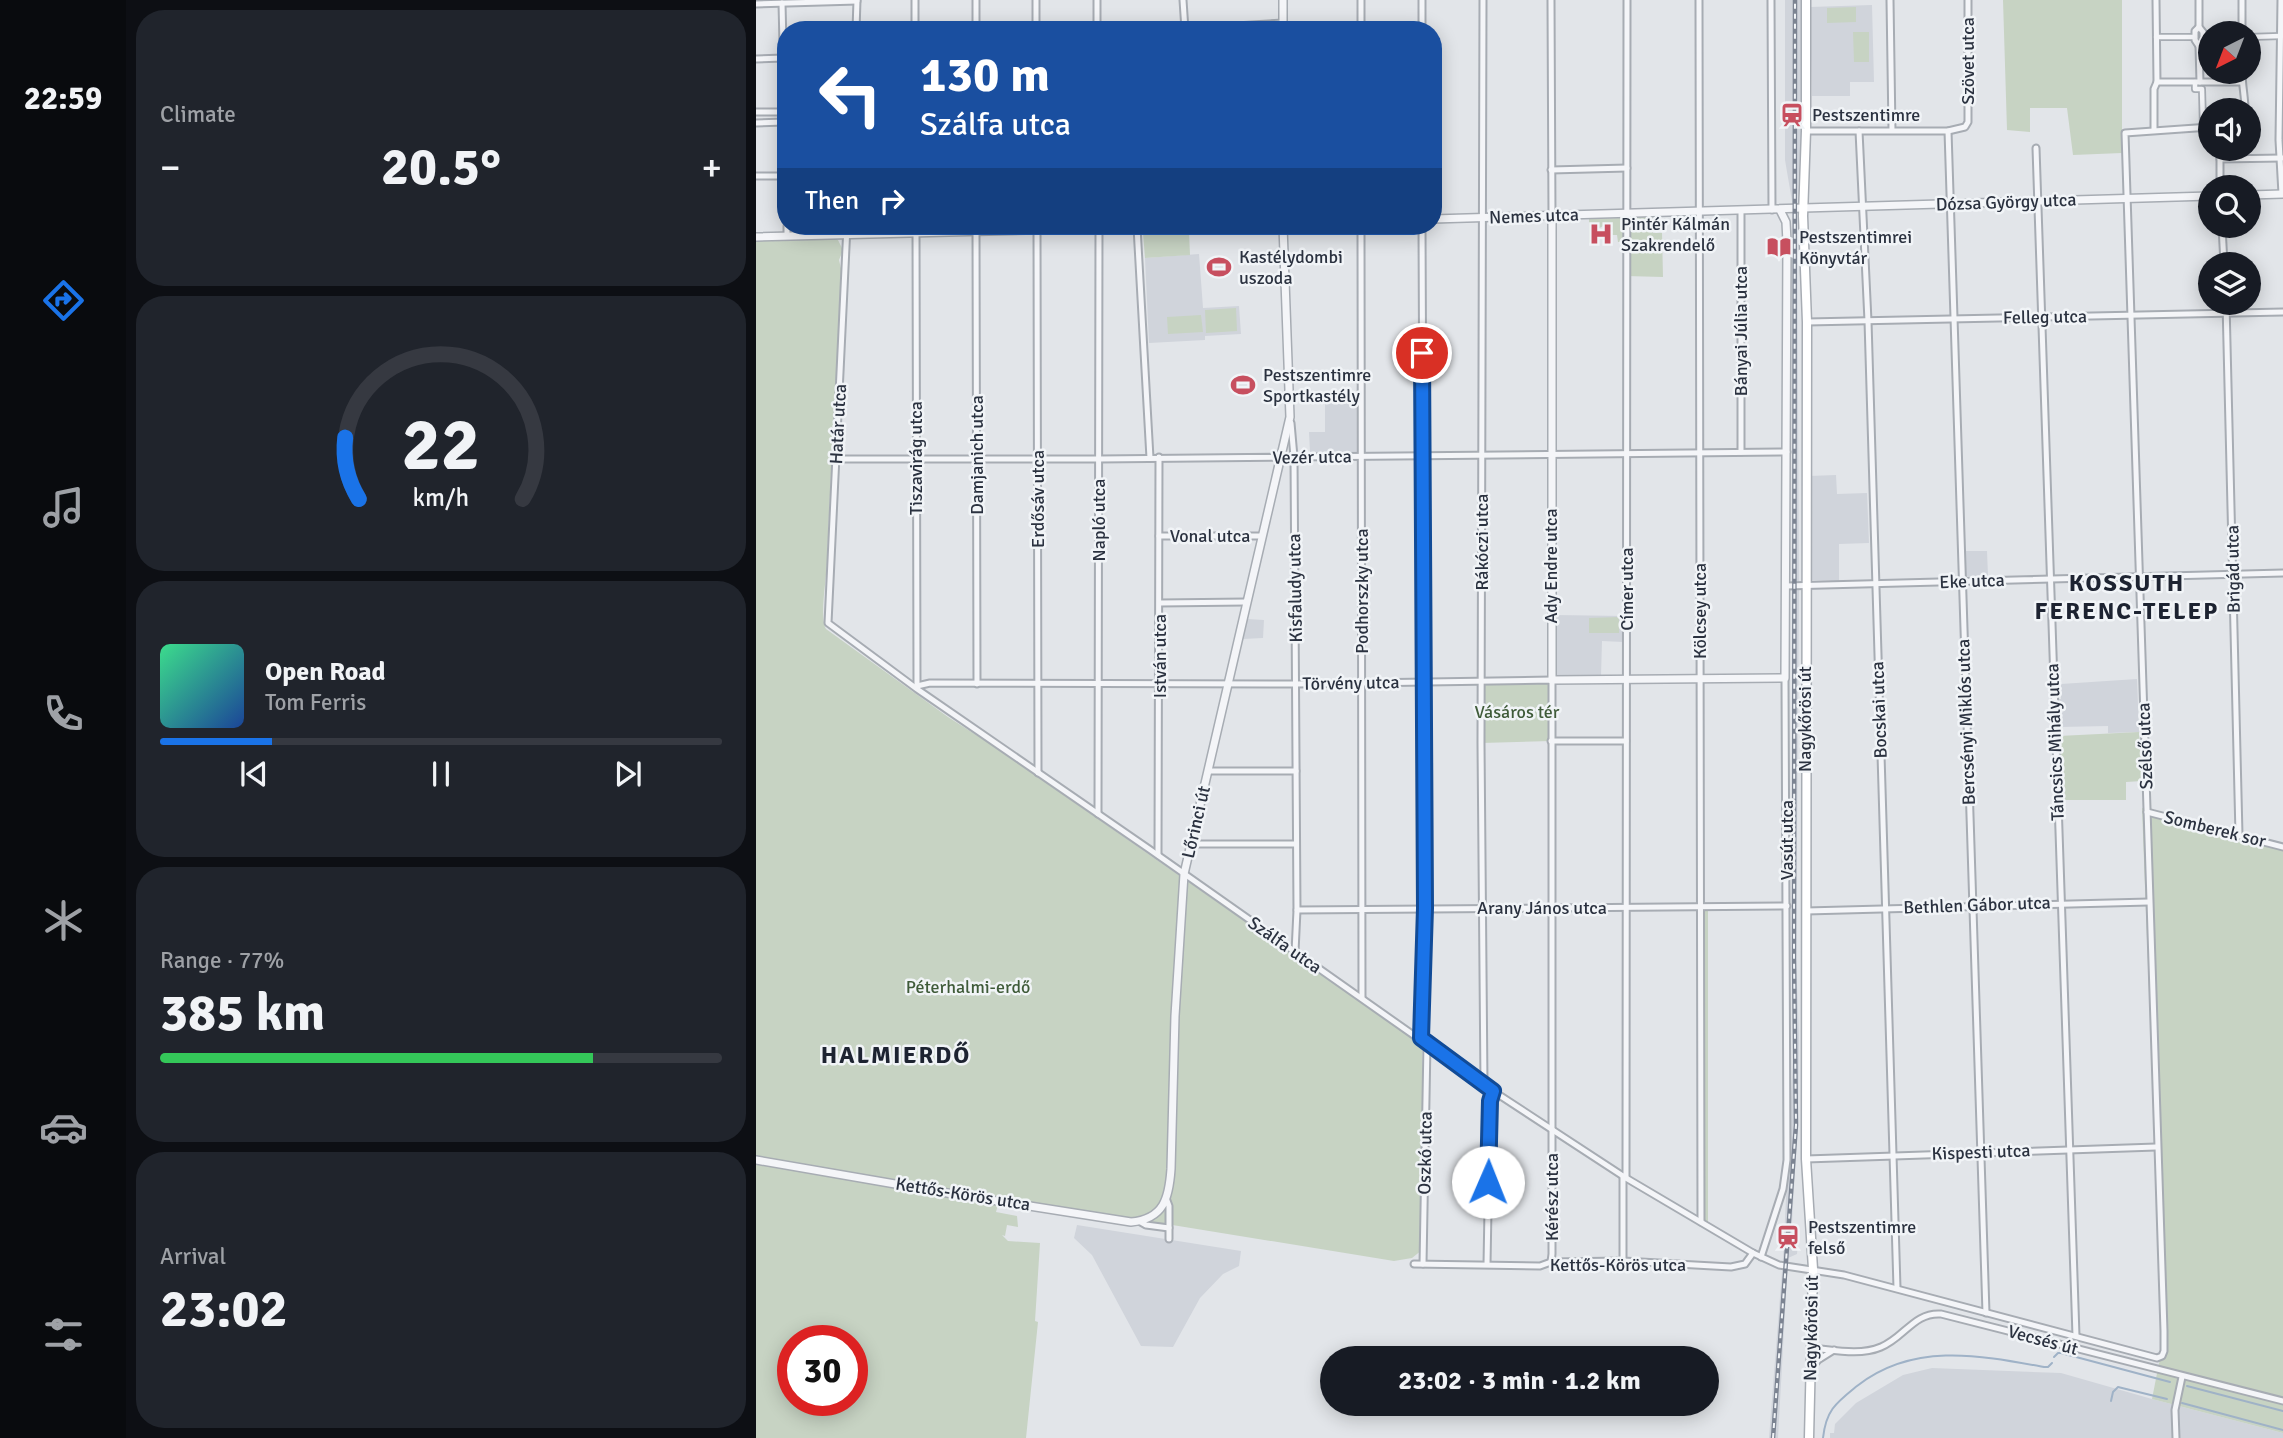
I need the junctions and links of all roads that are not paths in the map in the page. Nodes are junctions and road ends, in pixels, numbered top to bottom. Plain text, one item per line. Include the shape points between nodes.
1 (915, 0) edge
2 (976, 0) edge
3 (1036, 0) edge
4 (1097, 0) edge
5 (1183, 0) edge
6 (1283, 0) edge
7 (1361, 0) edge
8 (1422, 0) edge
9 (1483, 0) edge
10 (1551, 0) edge
11 (1627, 0) edge
12 (1699, 0) edge
13 (1770, 0) edge
14 (1806, 0) edge
15 (1889, 0) edge
16 (1968, 0) edge
17 (2156, 0) edge
18 (2199, 0) edge
19 (2242, 0) edge
20 (2281, 0) edge
21 (805, 1) edge
22 (857, 1) edge
23 (770, 2) edge
24 (782, 3) junction
25 (756, 4) edge
26 (783, 21) edge
27 (856, 21) edge
28 (915, 21) edge
29 (976, 21) edge
30 (1036, 21) edge
31 (1097, 21) edge
32 (1184, 21) edge
33 (1283, 21) edge
34 (1361, 21) edge
35 (1422, 21) edge
36 (2199, 21) edge
37 (2242, 21) edge
38 (2198, 28) edge
39 (2281, 36) edge
40 (2156, 37) junction
41 (2195, 37) junction
42 (2261, 37) edge
43 (2198, 44) edge
44 (756, 59) edge
45 (777, 60) edge
46 (2198, 64) edge
47 (2157, 82) junction
48 (2197, 82) junction
49 (2202, 98) edge
50 (777, 111) edge
51 (756, 112) edge
52 (777, 122) edge
53 (756, 123) edge
54 (2198, 127) edge
55 (2154, 129) junction
56 (1892, 130) junction
57 (1806, 131) junction
58 (1859, 131) junction
59 (1948, 131) junction
60 (2036, 148) dead end
61 (2261, 158) edge
62 (2282, 158) edge
63 (1627, 167) junction
64 (1551, 170) junction
65 (756, 176) edge
66 (777, 176) edge
67 (2283, 194) edge
68 (2261, 195) edge
69 (2198, 196) edge
70 (2127, 198) junction
71 (2039, 202) junction
72 (1951, 204) junction
73 (1862, 206) junction
74 (1803, 208) junction
75 (1741, 210) junction
76 (1776, 210) junction
77 (1700, 211) junction
78 (1626, 214) junction
79 (1483, 217) junction
80 (1552, 217) junction
81 (1442, 219) edge
82 (846, 235) joint
83 (916, 235) edge
84 (976, 235) edge
85 (1037, 235) edge
86 (1099, 235) edge
87 (1137, 235) edge
88 (1283, 235) edge
89 (1361, 235) edge
90 (1422, 235) edge
91 (788, 236) joint
92 (756, 237) edge
93 (2283, 312) edge
94 (2261, 313) edge
95 (2198, 314) edge
96 (2131, 315) junction
97 (2226, 315) edge
98 (2042, 317) junction
99 (1955, 319) junction
100 (1868, 321) junction
101 (1807, 322) junction
102 (1290, 417) junction
103 (1741, 452) junction
104 (1787, 452) junction
105 (1700, 453) junction
106 (1482, 455) junction
107 (1551, 455) junction
108 (1626, 455) junction
109 (1362, 456) junction
110 (1422, 456) junction
111 (1150, 457) junction
112 (1159, 457) junction
113 (1280, 457) junction
114 (1294, 457) junction
115 (836, 459) junction
116 (916, 459) junction
117 (978, 459) junction
118 (1038, 459) junction
119 (1099, 459) junction
120 (1160, 536) junction
121 (1261, 536) junction
122 (2283, 573) edge
123 (2234, 574) junction
124 (2139, 575) junction
125 (2050, 579) junction
126 (1962, 580) junction
127 (1875, 584) junction
128 (1786, 586) junction
129 (1805, 586) junction
130 (1246, 602) junction
131 (1160, 603) junction
132 (828, 622) joint
133 (1786, 678) junction
134 (1627, 679) junction
135 (1700, 679) junction
136 (1552, 680) junction
137 (1483, 681) junction
138 (1423, 682) junction
139 (1160, 683) junction
140 (1228, 683) junction
141 (1362, 683) junction
142 (977, 684) junction
143 (1039, 684) junction
144 (1099, 684) junction
145 (1296, 684) junction
146 (917, 688) junction
147 (1551, 741) junction
148 (1626, 741) junction
149 (1208, 771) junction
150 (1296, 771) junction
151 (1038, 773) junction
152 (2147, 812) junction
153 (1098, 814) junction
154 (2239, 835) junction
155 (1191, 844) junction
156 (1296, 844) junction
157 (2283, 847) edge
158 (1158, 855) junction
159 (1184, 874) junction
160 (2149, 902) junction
161 (2060, 903) junction
162 (1787, 906) junction
163 (1972, 906) junction
164 (1700, 907) junction
165 (1425, 908) junction
166 (1552, 908) junction
167 (1627, 908) junction
168 (1885, 908) junction
169 (1483, 909) junction
170 (1297, 910) junction
171 (1362, 910) junction
172 (1804, 911) junction
173 (1295, 951) junction
174 (1362, 998) junction
175 (1421, 1038) junction
176 (1427, 1043) junction
177 (1484, 1084) junction
178 (1493, 1091) junction
179 (1552, 1131) junction
180 (2156, 1147) junction
181 (2069, 1149) junction
182 (1980, 1151) junction
183 (1894, 1156) junction
184 (1805, 1158) junction
185 (756, 1160) edge
186 (1625, 1177) junction
187 (1166, 1198) junction
188 (1139, 1221) junction
189 (1701, 1222) junction
190 (1169, 1228) junction
191 (1168, 1240) dead end
192 (1753, 1253) junction
193 (1761, 1257) junction
194 (1623, 1261) junction
195 (1551, 1262) junction
196 (1413, 1264) dead end
197 (1423, 1264) junction
198 (1487, 1264) junction
199 (1813, 1269) junction
200 (1897, 1288) junction
201 (1986, 1313) junction
202 (2076, 1336) junction
203 (1811, 1348) junction
204 (1834, 1350) junction
205 (1811, 1368) junction
206 (2182, 1377) junction
207 (2283, 1401) edge
208 (1809, 1438) edge
209 (2176, 1438) edge

1 - 28 street
2 - 29 street
3 - 30 street
4 - 31 street
5 - 32 street
6 - 33 street
7 - 34 street
8 - 35 street
9 - 79 street, Rákóczi utca
10 - 64 street, Ady Endre utca
11 - 63 street, Címer utca
12 - 77 street, Kölcsey utca
13 - 76 street, Vasút utca
14 - 57 main road, Nagykőrösi út
15 - 56 street
16 - 59 street, Szövet utca via 1968,122
17 - 40 street
18 - 36 street
19 - 37 street
20 - 39 street
21 - 22 street
21 - 24 street
22 - 27 street
23 - 24 street
23 - 25 street
24 - 26 street
38 - 41 street
39 - 42 street
39 - 62 street
40 - 41 street
40 - 47 street
41 - 43 street
44 - 45 street
46 - 48 street
47 - 48 street
47 - 55 street
48 - 49 street via 2195,89 2202,89
50 - 51 street
52 - 53 street
54 - 55 street
55 - 70 street, Szélső utca via 2124,133
56 - 58 street
56 - 59 street
57 - 58 street
57 - 74 main road, Nagykőrösi út
58 - 73 street, Bocskai utca
59 - 72 street, Bercsényi Miklós utca
60 - 71 street, Táncsics Mihály utca
61 - 62 street
62 - 67 street
63 - 64 street
63 - 78 street, Címer utca
64 - 80 street, Ady Endre utca
65 - 66 street
67 - 68 street
69 - 70 street, Dózsa György utca
70 - 71 street, Dózsa György utca
70 - 96 street, Szélső utca
71 - 72 street, Dózsa György utca
71 - 98 street, Táncsics Mihály utca
72 - 73 street, Dózsa György utca
72 - 99 street, Bercsényi Miklós utca
73 - 74 street, Dózsa György utca
73 - 100 street, Bocskai utca
74 - 76 street, Nemes utca
74 - 101 main road, Nagykőrösi út
75 - 76 street, Nemes utca
75 - 77 street, Nemes utca
75 - 103 street, Bányai Júlia utca
76 - 104 street, Vasút utca via 1786,222 1787,233
77 - 78 street, Nemes utca
77 - 105 street, Kölcsey utca
78 - 80 street, Nemes utca
78 - 108 street, Címer utca
79 - 80 street, Nemes utca
79 - 81 street, Nemes utca
79 - 106 street, Rákóczi utca
80 - 107 street, Ady Endre utca
82 - 91 street
82 - 115 street, Határ utca
83 - 116 street, Tiszavirág utca
84 - 117 street, Damjanich utca
85 - 118 street, Erdősáv utca
86 - 119 street, Napló utca
87 - 111 street
88 - 102 street, Kisfaludy utca
89 - 109 street, Podhorszky utca
90 - 110 street
91 - 92 street
93 - 94 street, Felleg utca
95 - 96 street, Felleg utca
96 - 98 street, Felleg utca
96 - 124 street, Szélső utca
97 - 123 street, Brigád utca
98 - 99 street, Felleg utca
98 - 125 street, Táncsics Mihály utca
99 - 100 street, Felleg utca
99 - 126 street, Bercsényi Miklós utca
100 - 101 street, Felleg utca
100 - 127 street, Bocskai utca
101 - 129 main road, Nagykőrösi út
102 - 113 street, Lőrinci út
102 - 114 street, Kisfaludy utca
103 - 104 street, Vezér utca
103 - 105 street, Vezér utca
104 - 128 street, Vasút utca
105 - 108 street, Vezér utca
105 - 135 street, Kölcsey utca
106 - 107 street, Vezér utca
106 - 110 street, Vezér utca
106 - 137 street, Rákóczi utca
107 - 108 street, Vezér utca
107 - 136 street, Ady Endre utca
108 - 134 street, Címer utca
109 - 110 street, Vezér utca
109 - 114 street, Vezér utca
109 - 141 street, Podhorszky utca
110 - 138 street
111 - 112 street, Vezér utca
111 - 119 street, Vezér utca
112 - 113 street, Vezér utca
112 - 120 street, István utca
113 - 114 street, Vezér utca
113 - 121 street, Lőrinci út
114 - 145 street, Kisfaludy utca
115 - 116 street, Vezér utca
115 - 132 street, Határ utca
116 - 117 street, Vezér utca
116 - 146 street, Tiszavirág utca
117 - 118 street, Vezér utca
117 - 142 street, Damjanich utca
118 - 119 street, Vezér utca
118 - 143 street, Erdősáv utca
119 - 144 street, Napló utca
120 - 121 street, Vonal utca
120 - 131 street, István utca
121 - 130 street, Lőrinci út
122 - 123 street, Eke utca
123 - 124 street, Eke utca
123 - 154 street, Brigád utca
124 - 125 street, Eke utca
124 - 152 street, Szélső utca
125 - 126 street, Eke utca
125 - 161 street, Táncsics Mihály utca
126 - 127 street, Eke utca
126 - 163 street, Bercsényi Miklós utca
127 - 129 street, Eke utca
127 - 168 street, Bocskai utca
128 - 129 street, Eke utca
128 - 133 street, Vasút utca
129 - 172 main road, Nagykőrösi út
130 - 131 street
130 - 140 street, Lőrinci út
131 - 139 street, István utca
132 - 146 street, Szálfa utca
133 - 135 street, Törvény utca
133 - 162 street, Vasút utca
134 - 135 street, Törvény utca
134 - 136 street, Törvény utca
134 - 148 street, Címer utca
135 - 164 street, Kölcsey utca
136 - 137 street, Törvény utca
136 - 147 street, Ady Endre utca
137 - 138 street, Törvény utca
137 - 169 street, Rákóczi utca
138 - 141 street, Törvény utca
138 - 165 street
139 - 140 street, Törvény utca
139 - 144 street, Törvény utca
139 - 158 street, István utca
140 - 145 street, Törvény utca
140 - 149 street, Lőrinci út
141 - 145 street, Törvény utca
141 - 171 street, Podhorszky utca
142 - 143 street, Törvény utca
142 - 146 street, Törvény utca via 930,683
143 - 144 street, Törvény utca
143 - 151 street, Erdősáv utca
144 - 153 street, Napló utca
145 - 150 street, Kisfaludy utca
146 - 151 street, Szálfa utca
147 - 148 street
147 - 166 street, Ady Endre utca
148 - 167 street, Címer utca
149 - 150 street
149 - 155 street, Lőrinci út
150 - 156 street, Kisfaludy utca
151 - 153 street, Szálfa utca
152 - 154 street, Somberek sor
152 - 160 street, Szélső utca
153 - 158 street, Szálfa utca
154 - 157 street, Somberek sor
155 - 156 street
155 - 159 street, Lőrinci út
156 - 170 street, Kisfaludy utca
158 - 159 street, Szálfa utca
159 - 173 street, Szálfa utca
159 - 187 street, Lőrinci út
160 - 161 street, Bethlen Gábor utca
160 - 180 street, Szélső utca
161 - 163 street, Bethlen Gábor utca
161 - 181 street, Táncsics Mihály utca
162 - 164 street, Arany János utca
162 - 193 street, Vasút utca via 1786,1169
163 - 168 street, Bethlen Gábor utca
163 - 182 street, Bercsényi Miklós utca
164 - 167 street, Arany János utca
164 - 189 street, Kölcsey utca
165 - 169 street, Arany János utca
165 - 171 street, Arany János utca
165 - 175 street
166 - 167 street, Arany János utca
166 - 169 street, Arany János utca
166 - 179 street, Ady Endre utca
167 - 186 street, Címer utca
168 - 172 street, Bethlen Gábor utca
168 - 183 street, Bocskai utca
169 - 177 street, Rákóczi utca
170 - 171 street, Arany János utca
170 - 173 street, Kisfaludy utca
171 - 174 street, Podhorszky utca
172 - 184 main road, Nagykőrösi út
173 - 174 street, Szálfa utca
174 - 175 street, Szálfa utca
175 - 176 street, Szálfa utca
176 - 177 street, Szálfa utca
176 - 197 street, Oszkó utca
177 - 178 street, Szálfa utca
178 - 179 street, Szálfa utca
178 - 198 street
179 - 186 street, Szálfa utca
179 - 195 street, Kérész utca
180 - 181 street, Kispesti utca
180 - 202 street, Szélső utca via 2164,1351 2155,1357
181 - 182 street, Kispesti utca
181 - 202 street, Táncsics Mihály utca
182 - 183 street, Kispesti utca
182 - 201 street, Bercsényi Miklós utca
183 - 184 street, Kispesti utca
183 - 200 street, Bocskai utca
184 - 199 main road, Nagykőrösi út
185 - 188 street, Kettős-Körös utca
186 - 189 street, Szálfa utca
186 - 194 street, Címer utca
187 - 188 street via 1156,1213
187 - 190 street
188 - 190 street, Kettős-Körös utca
189 - 192 street, Szálfa utca
190 - 191 street
192 - 193 street
192 - 194 street, Kettős-Körös utca via 1745,1264 1731,1267
193 - 199 street via 1785,1267
194 - 195 street, Kettős-Körös utca
195 - 198 street, Kettős-Körös utca via 1540,1266
196 - 197 street, Kettős-Körös utca
197 - 198 street, Kettős-Körös utca
199 - 200 street
199 - 203 main road, Nagykőrösi út
200 - 201 street
201 - 202 street
203 - 204 street, Vecsés út
203 - 205 main road, Nagykőrösi út
204 - 205 street
204 - 206 street, Vecsés út via 1862,1352 1881,1347 1918,1318 1941,1314
205 - 208 main road, Nagykőrösi út
206 - 207 street, Vecsés út
206 - 209 street via 2175,1409

